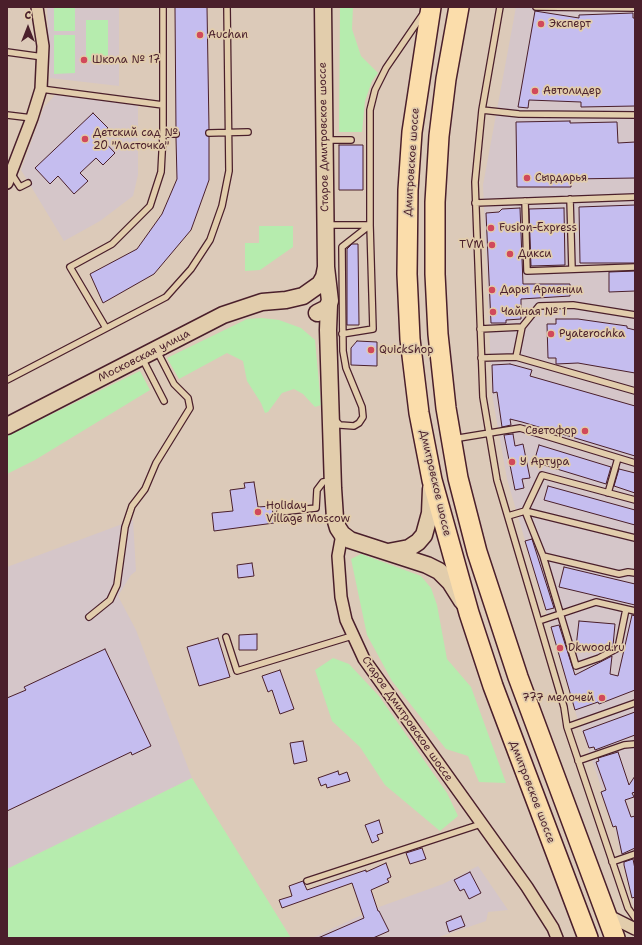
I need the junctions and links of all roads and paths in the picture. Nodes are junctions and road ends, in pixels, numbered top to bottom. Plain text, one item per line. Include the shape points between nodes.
1 (37, 7) edge
2 (163, 7) edge
3 (227, 7) edge
4 (323, 7) edge
5 (431, 7) edge
6 (459, 7) edge
7 (500, 7) edge
8 (536, 7) edge
9 (635, 8) edge
10 (7, 52) edge
11 (43, 57) junction
12 (41, 89) junction
13 (163, 105) junction
14 (482, 110) junction
15 (7, 115) edge
16 (635, 116) edge
17 (32, 118) junction
18 (248, 132) dead end
19 (209, 133) dead end
20 (229, 133) junction
21 (163, 134) junction
22 (176, 134) dead end
23 (324, 140) junction
24 (351, 140) dead end
25 (9, 178) edge
26 (28, 183) dead end
27 (635, 197) edge
28 (570, 200) junction
29 (525, 201) junction
30 (475, 203) junction
31 (370, 225) junction
32 (325, 226) junction
33 (635, 267) edge
34 (572, 269) junction
35 (318, 300) junction
36 (635, 315) edge
37 (522, 327) junction
38 (106, 328) junction
39 (480, 329) junction
40 (335, 332) junction
41 (157, 350) junction
42 (516, 357) junction
43 (142, 358) junction
44 (481, 358) junction
45 (7, 380) edge
46 (635, 391) edge
47 (164, 401) dead end
48 (330, 406) junction
49 (7, 426) edge
50 (489, 433) junction
51 (451, 440) junction
52 (618, 458) junction
53 (635, 463) edge
54 (333, 480) junction
55 (432, 480) junction
56 (608, 493) junction
57 (635, 500) edge
58 (525, 511) junction
59 (280, 512) dead end
60 (508, 516) junction
61 (342, 534) junction
62 (635, 538) edge
63 (384, 552) junction
64 (543, 556) junction
65 (635, 573) edge
66 (626, 609) junction
67 (635, 611) edge
68 (469, 613) junction
69 (560, 614) junction
70 (89, 617) dead end
71 (539, 621) junction
72 (352, 636) junction
73 (226, 637) dead end
74 (635, 703) edge
75 (567, 727) junction
76 (635, 744) edge
77 (578, 761) junction
78 (482, 824) junction
79 (635, 854) edge
80 (612, 862) junction
81 (307, 881) dead end
82 (606, 915) junction
83 (635, 918) edge
84 (635, 929) edge
85 (557, 938) edge
86 (588, 938) edge
87 (615, 938) edge

1 - 11 street
2 - 13 lane
3 - 20 lane
4 - 23 main road, Старое Дмитровское шоссе
5 - 31 lane via 423,14 386,68 375,90 370,110
5 - 55 highway, Дмитровское шоссе via 412,132 407,274 410,339 418,413
6 - 51 highway via 442,114 435,202 434,274 438,334
7 - 14 lane
8 - 9 lane
10 - 11 lane
11 - 12 street
12 - 13 lane
12 - 17 street
13 - 21 lane
14 - 16 lane via 519,114
14 - 30 lane
15 - 17 lane
17 - 25 street
18 - 20 lane
19 - 20 lane
20 - 38 lane via 230,170 222,206 210,240 191,269 166,297
21 - 22 lane
21 - 38 lane via 161,172 150,206 112,244 70,267
23 - 24 lane
23 - 32 main road, Старое Дмитровское шоссе
25 - 26 lane via 20,187
27 - 28 lane
28 - 29 lane
28 - 34 lane
29 - 30 lane
29 - 34 lane via 527,271
30 - 39 lane
31 - 32 lane
31 - 40 lane via 342,247
31 - 40 lane via 373,329
32 - 35 main road, Старое Дмитровское шоссе via 326,267
33 - 34 lane
35 - 40 main road via 325,321
35 - 41 main road, Московская улица via 262,302 243,307
36 - 37 lane via 572,305 539,306
37 - 39 lane
37 - 42 lane
38 - 45 lane
39 - 44 lane
40 - 48 main road
40 - 48 lane via 362,407 363,417 354,426 340,425 334,419
41 - 43 main road, Московская улица
41 - 70 lane via 174,384 188,398 190,408 156,463 145,489 132,506 125,527 117,585 113,595
42 - 44 lane
42 - 46 lane
43 - 47 lane
43 - 49 main road, Московская улица
44 - 50 lane via 483,397
48 - 54 main road
50 - 51 lane
50 - 52 lane via 520,428
50 - 60 lane via 497,480
51 - 82 highway via 477,552 518,677
52 - 53 lane
52 - 56 lane
54 - 59 lane via 323,482 317,490 316,508
54 - 61 main road via 335,518
55 - 63 main road via 430,513 424,535 409,548
55 - 68 highway, Дмитровское шоссе
56 - 57 lane
56 - 58 lane via 542,475
58 - 60 lane
58 - 62 lane
58 - 64 lane
60 - 71 lane
61 - 63 main road via 350,540
61 - 72 street, Старое Дмитровское шоссе via 338,556 341,597
63 - 68 main road via 439,571 450,582
64 - 65 lane via 619,574
64 - 69 lane
66 - 67 lane
66 - 69 lane via 596,602
66 - 69 lane via 618,648 576,666
68 - 86 highway, Дмитровское шоссе via 496,693
69 - 71 lane
71 - 75 lane via 564,707
72 - 73 lane via 237,671
72 - 78 street, Старое Дмитровское шоссе via 364,659
74 - 75 lane
75 - 77 lane
76 - 77 lane via 624,745
77 - 80 lane
78 - 81 lane
78 - 85 street, Старое Дмитровское шоссе via 527,887
79 - 80 lane
80 - 83 lane via 628,908
82 - 84 street
82 - 87 highway

